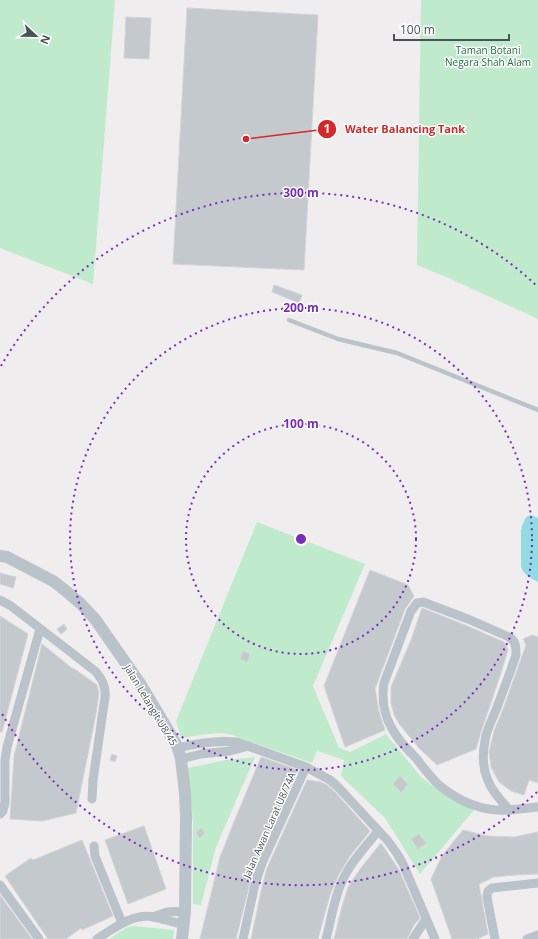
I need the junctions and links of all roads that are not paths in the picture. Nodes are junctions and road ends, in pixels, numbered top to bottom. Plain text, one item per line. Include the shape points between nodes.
1 (290, 320) dead end
2 (538, 410) edge
3 (0, 556) edge
4 (0, 600) edge
5 (40, 629) junction
6 (179, 753) junction
7 (306, 766) junction
8 (92, 798) dead end
9 (538, 806) edge
10 (510, 810) junction
11 (0, 814) edge
12 (378, 831) junction
13 (94, 846) dead end
14 (538, 883) edge
15 (0, 885) edge
16 (186, 911) junction
17 (153, 917) junction
18 (426, 920) junction
19 (122, 923) junction
20 (184, 925) junction
21 (538, 934) edge
22 (39, 939) edge
23 (97, 939) edge
24 (182, 939) edge
25 (242, 939) edge
26 (326, 939) edge
27 (413, 939) edge
28 (435, 939) edge
29 (495, 939) edge
30 (527, 939) edge

1 - 2 lane via 338,339 396,353
3 - 6 street, Jalan Lelangit U8/45 via 53,581 81,604 141,685
4 - 5 street
5 - 8 street via 94,671 105,687
5 - 11 street via 7,747 5,802
6 - 7 street via 197,743 237,742
6 - 16 street, Jalan Lelangit U8/45 via 185,793
7 - 12 street via 334,783
7 - 25 street, Jalan Awan Larat U8/74A via 262,863
9 - 10 street
10 - 10 street via 485,809 468,803 439,785 388,722 383,704 384,683 411,612 417,603 426,602 468,618 510,636 515,642 516,655 485,740 483,760 486,777 494,793
12 - 18 street via 403,864
12 - 26 street via 344,876 336,896
13 - 19 street via 95,856
14 - 29 street via 492,888 488,892
15 - 22 street
16 - 17 street via 167,912
16 - 20 street, Jalan Lelangit U8/45
17 - 19 street
17 - 20 street
18 - 27 street
18 - 28 street
19 - 23 street
20 - 24 street, Jalan Lelangit U8/45
21 - 30 street

